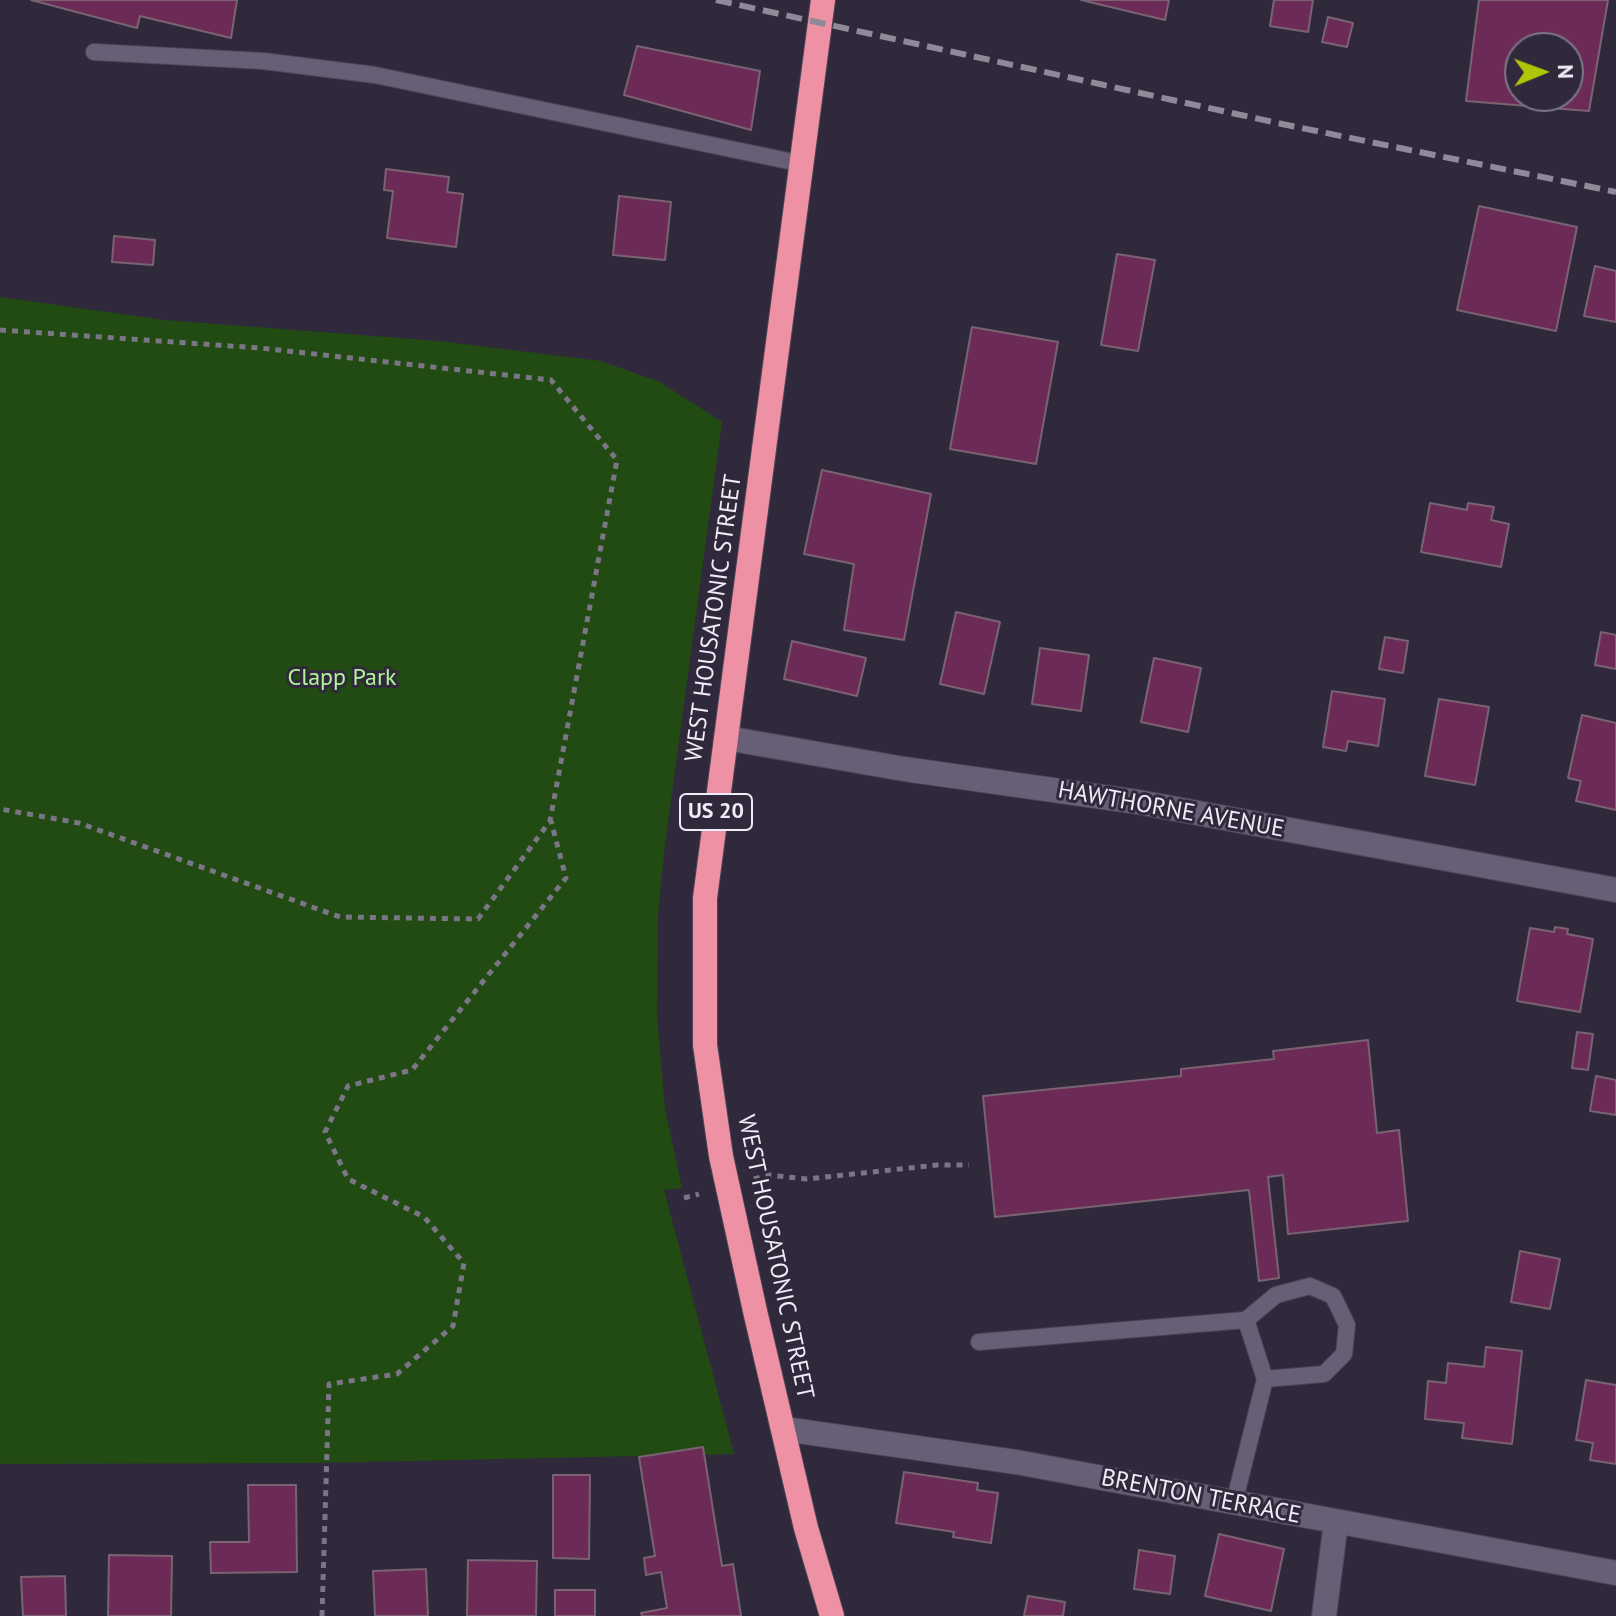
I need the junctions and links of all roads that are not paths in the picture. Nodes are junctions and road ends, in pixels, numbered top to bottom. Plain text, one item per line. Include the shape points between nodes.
1 (823, 0) edge
2 (94, 52) dead end
3 (803, 164) junction
4 (726, 738) junction
5 (1616, 890) edge
6 (1246, 1320) junction
7 (979, 1342) dead end
8 (1265, 1379) junction
9 (784, 1429) junction
10 (1234, 1503) junction
11 (1336, 1522) junction
12 (1616, 1573) edge
13 (832, 1616) edge
14 (1324, 1616) edge

1 - 3 highway, WEST HOUSATONIC STREET / US 20
2 - 3 lane via 263,61 375,75
3 - 4 highway, WEST HOUSATONIC STREET / US 20
4 - 5 street, HAWTHORNE AVENUE via 1138,802
4 - 9 highway, WEST HOUSATONIC STREET / US 20 via 705,898 705,1045 727,1186
6 - 7 lane
6 - 8 lane
6 - 8 lane via 1276,1295 1310,1286 1333,1296 1347,1325 1344,1354 1324,1374
8 - 10 lane
9 - 10 street, BRENTON TERRACE via 1016,1462
9 - 13 highway, WEST HOUSATONIC STREET / US 20
10 - 11 street, BRENTON TERRACE
11 - 12 street, BRENTON TERRACE
11 - 14 street

